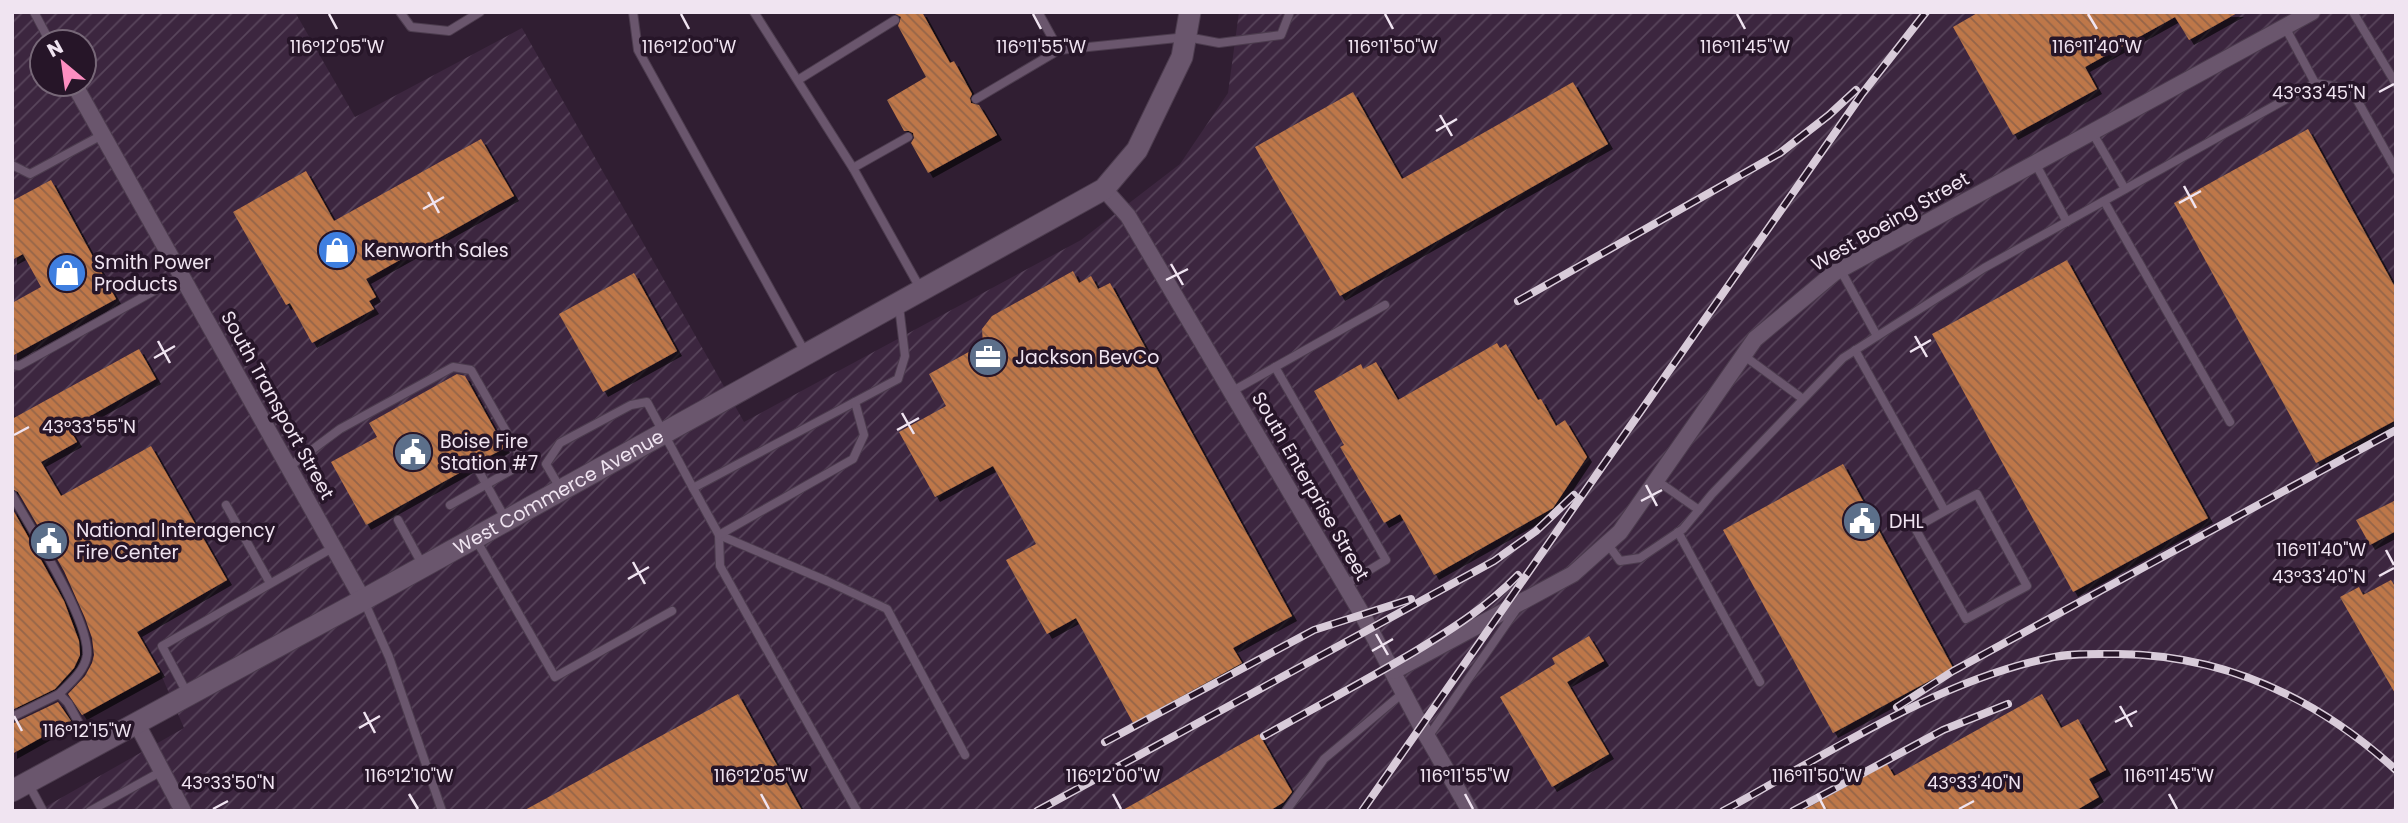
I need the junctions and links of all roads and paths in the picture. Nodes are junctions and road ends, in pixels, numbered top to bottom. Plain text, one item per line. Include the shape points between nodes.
1 (34, 12) edge
2 (400, 12) edge
3 (480, 12) edge
4 (634, 12) edge
5 (754, 12) edge
6 (1038, 12) edge
7 (1190, 12) edge
8 (1290, 12) edge
9 (2312, 12) edge
10 (2353, 12) edge
11 (895, 20) dead end
12 (2285, 27) junction
13 (43, 28) edge
14 (1187, 37) junction
15 (1059, 50) junction
16 (798, 80) junction
17 (2315, 83) junction
18 (2396, 84) edge
19 (82, 98) edge
20 (976, 99) dead end
21 (2092, 132) junction
22 (102, 135) junction
23 (908, 137) dead end
24 (2035, 163) junction
25 (12, 165) edge
26 (853, 168) junction
27 (2396, 170) edge
28 (1104, 189) junction
29 (2125, 189) junction
30 (2104, 201) junction
31 (2067, 222) junction
32 (1840, 269) junction
33 (181, 276) junction
34 (921, 290) junction
35 (898, 303) junction
36 (1385, 305) dead end
37 (1877, 336) junction
38 (1855, 350) junction
39 (806, 354) junction
40 (1743, 355) junction
41 (12, 365) edge
42 (1276, 367) junction
43 (1231, 392) junction
44 (1803, 399) junction
45 (855, 402) junction
46 (2230, 422) dead end
47 (662, 434) junction
48 (476, 466) dead end
49 (289, 467) junction
50 (1656, 480) junction
51 (486, 484) junction
52 (693, 488) junction
53 (561, 490) junction
54 (12, 495) edge
55 (226, 505) dead end
56 (450, 505) dead end
57 (1699, 510) junction
58 (1945, 511) junction
59 (398, 520) dead end
60 (507, 520) junction
61 (1678, 532) junction
62 (719, 535) junction
63 (475, 538) junction
64 (1607, 543) junction
65 (334, 547) junction
66 (423, 567) junction
67 (270, 583) junction
68 (1345, 586) junction
69 (363, 600) junction
70 (1522, 600) junction
71 (672, 611) dead end
72 (1394, 671) junction
73 (1760, 682) dead end
74 (1405, 692) junction
75 (59, 694) junction
76 (188, 695) junction
77 (12, 717) edge
78 (137, 724) junction
79 (1428, 737) junction
80 (92, 748) junction
81 (965, 755) dead end
82 (162, 771) junction
83 (20, 787) edge
84 (1468, 810) edge
85 (43, 811) edge
86 (90, 811) edge
87 (183, 811) edge
88 (442, 811) edge
89 (857, 811) edge
90 (1286, 811) edge

1 - 13 lane
2 - 3 lane via 411,27 449,31
4 - 39 lane via 638,50
5 - 16 lane
6 - 15 lane
7 - 14 street
8 - 14 lane via 1281,34 1219,43
9 - 12 street, West Boeing Street
10 - 18 lane
11 - 16 lane
12 - 17 lane
12 - 21 street, West Boeing Street
14 - 15 lane
14 - 28 street via 1182,57 1137,150
15 - 20 lane
16 - 26 lane
17 - 27 lane via 2351,89
17 - 29 lane
19 - 22 street, South Transport Street
21 - 24 street, West Boeing Street
21 - 29 lane
22 - 25 lane via 30,174
22 - 33 street, South Transport Street
23 - 26 lane
24 - 31 lane
24 - 32 street, West Boeing Street
26 - 34 lane
28 - 34 street, West Commerce Avenue
28 - 43 street, South Enterprise Street via 1128,216
29 - 30 lane
30 - 31 lane
30 - 46 lane
31 - 37 lane
32 - 37 lane
32 - 40 street, West Boeing Street via 1755,339
33 - 41 lane via 19,366
33 - 49 street, South Transport Street
34 - 35 street, West Commerce Avenue
35 - 39 street, West Commerce Avenue
35 - 45 lane via 905,356 898,379
36 - 42 lane
37 - 38 lane
38 - 44 lane
38 - 58 lane
39 - 47 street, West Commerce Avenue
40 - 44 lane
40 - 50 street, West Boeing Street
42 - 43 lane
42 - 68 lane via 1386,561
43 - 68 street, South Enterprise Street
44 - 57 lane
45 - 52 lane
45 - 62 lane via 864,435 853,459
47 - 52 lane
47 - 53 street, West Commerce Avenue
47 - 53 lane via 647,402 631,405 560,443 546,464
48 - 51 lane
49 - 51 lane via 340,429 453,367 471,370 517,452 517,467
49 - 65 street, South Transport Street
50 - 57 lane
50 - 64 street, West Boeing Street via 1620,532
51 - 56 lane
51 - 60 lane
52 - 62 lane
53 - 60 street, West Commerce Avenue
54 - 75 lane via 80,618 87,656 81,671
55 - 67 lane
57 - 61 lane
58 - 58 lane via 1915,528 1965,619 2027,586 1977,494
59 - 66 lane
60 - 63 street, West Commerce Avenue
61 - 64 lane via 1640,558 1620,561
61 - 73 lane
62 - 81 lane via 887,609
62 - 89 lane via 720,566
63 - 66 street, West Commerce Avenue
63 - 71 lane via 555,677
64 - 70 street, West Boeing Street via 1573,574
65 - 67 lane
65 - 69 street, South Transport Street
66 - 69 street, West Commerce Avenue
67 - 76 lane via 162,646
68 - 72 street, South Enterprise Street
69 - 76 street, West Commerce Avenue
69 - 88 lane via 389,657
70 - 72 street, West Boeing Street
70 - 79 lane
72 - 74 street, South Enterprise Street
74 - 79 street, South Enterprise Street
74 - 90 lane via 1324,759
75 - 77 lane
75 - 80 lane
76 - 78 street, West Commerce Avenue
78 - 80 street, West Commerce Avenue
78 - 82 street
79 - 84 street, South Enterprise Street
80 - 83 street, West Commerce Avenue
82 - 86 lane
82 - 87 street
83 - 85 lane

